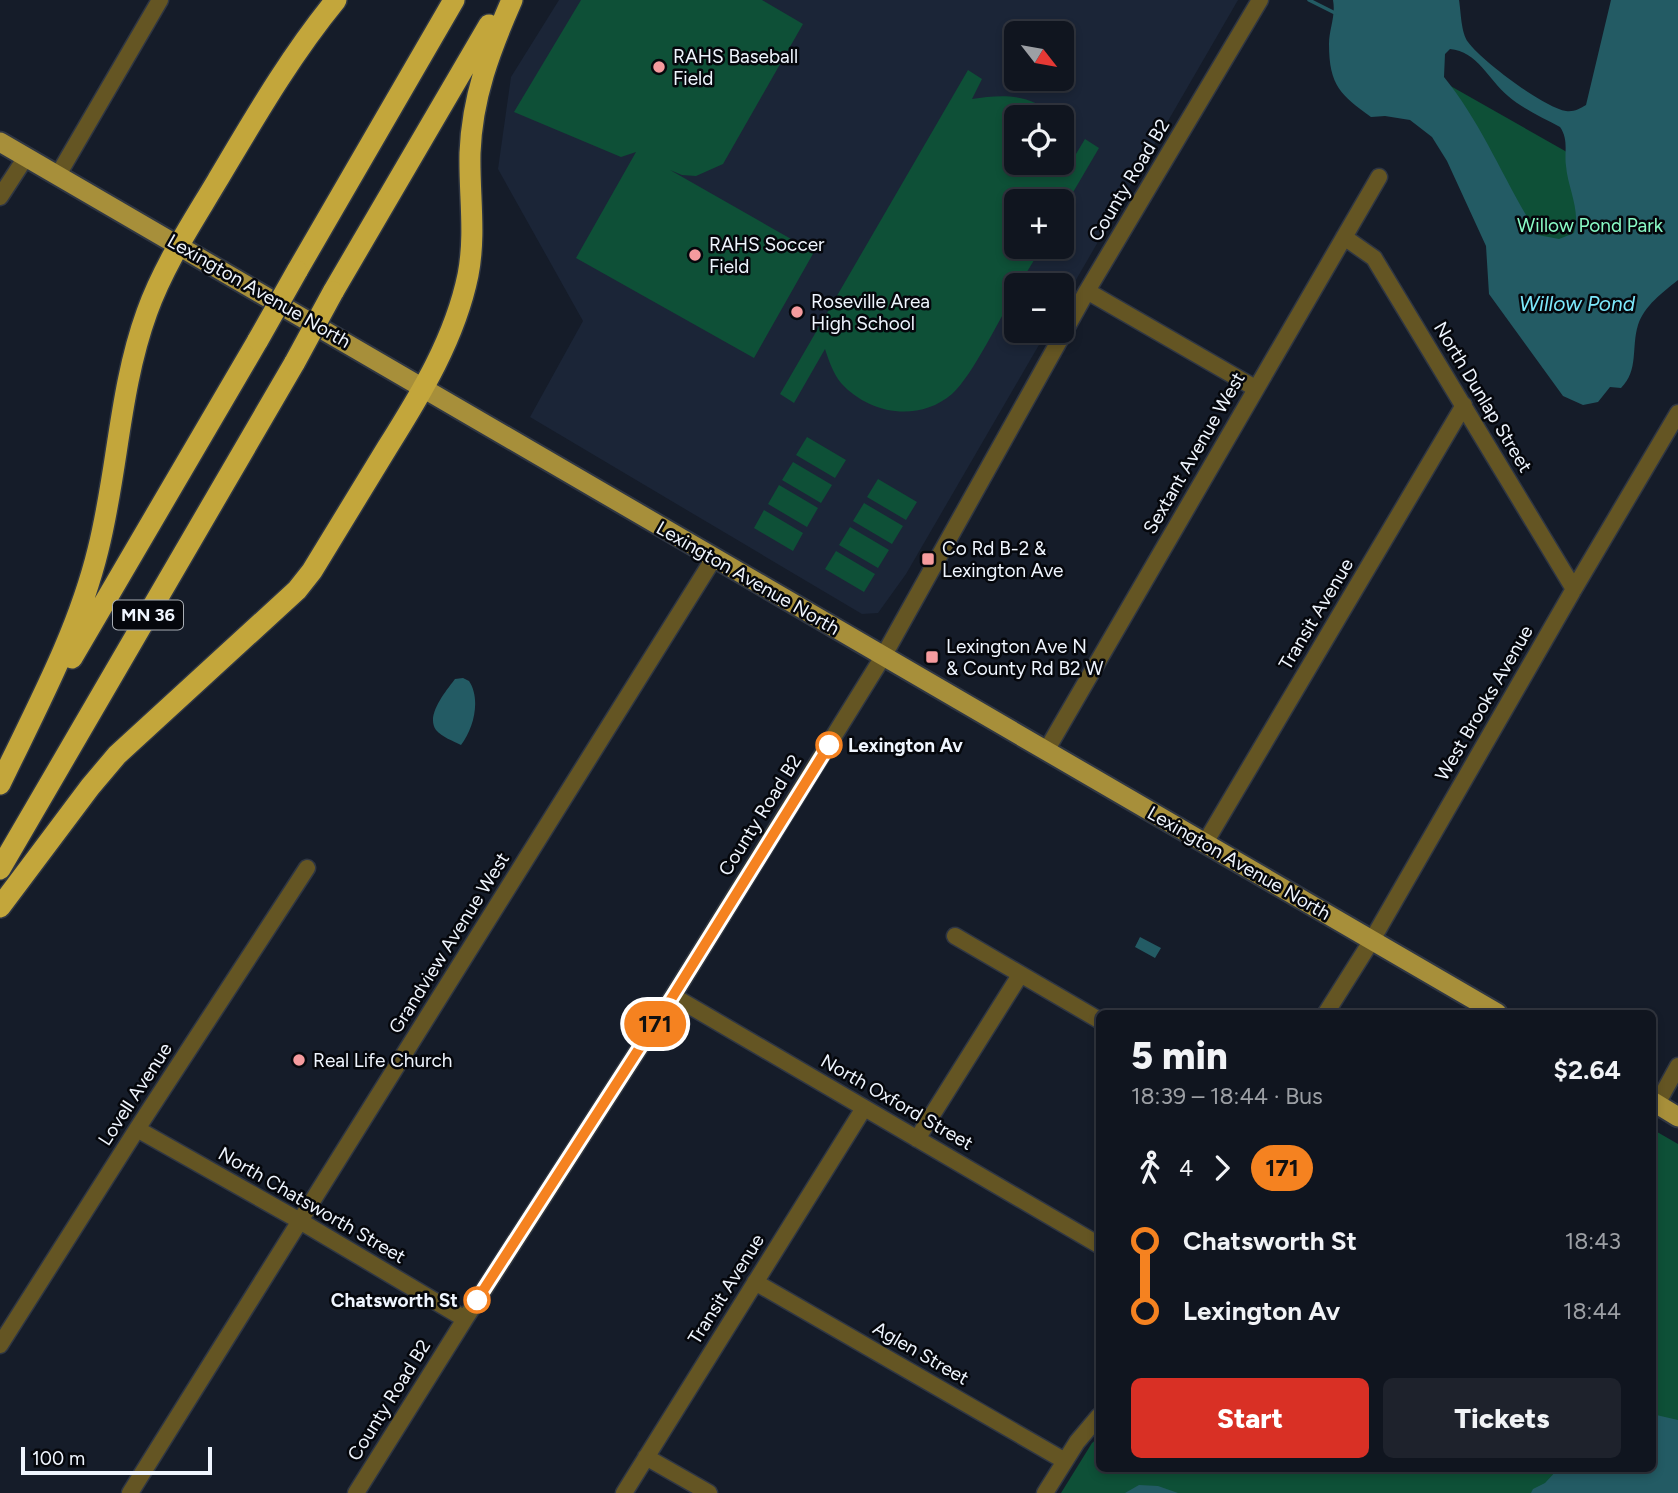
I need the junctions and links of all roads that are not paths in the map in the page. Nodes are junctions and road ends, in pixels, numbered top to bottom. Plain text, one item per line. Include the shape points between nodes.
1 (160, 0) edge
2 (336, 0) edge
3 (454, 0) edge
4 (503, 0) edge
5 (512, 0) edge
6 (1260, 0) edge
7 (0, 142) edge
8 (26, 157) junction
9 (58, 175) junction
10 (1378, 177) dead end
11 (0, 197) edge
12 (1344, 237) junction
13 (179, 244) junction
14 (1087, 291) junction
15 (424, 388) junction
16 (1255, 388) junction
17 (1464, 405) junction
18 (1678, 413) edge
19 (714, 558) junction
20 (1574, 589) junction
21 (884, 656) junction
22 (1046, 751) junction
23 (0, 784) edge
24 (1205, 843) junction
25 (307, 868) dead end
26 (0, 869) edge
27 (0, 907) edge
28 (955, 936) dead end
29 (1372, 940) junction
30 (1020, 975) junction
31 (673, 996) junction
32 (1328, 1010) edge
33 (1492, 1010) edge
34 (1096, 1018) edge
35 (1678, 1066) edge
36 (1656, 1101) edge
37 (1656, 1104) edge
38 (864, 1108) junction
39 (1678, 1117) edge
40 (137, 1129) junction
41 (917, 1139) junction
42 (300, 1222) junction
43 (1096, 1243) edge
44 (755, 1282) junction
45 (465, 1319) junction
46 (0, 1345) edge
47 (1096, 1420) edge
48 (646, 1457) junction
49 (1065, 1461) junction
50 (130, 1493) edge
51 (356, 1493) edge
52 (624, 1493) edge
53 (709, 1493) edge
54 (1045, 1493) edge

1 - 9 street
2 - 13 highway via 270,92
3 - 23 highway, MN 36, bridge
4 - 26 highway, MN 36, bridge
5 - 15 highway via 477,93 471,139 473,223 468,275 449,335
6 - 14 street, County Road B2
7 - 8 main road, Lexington Avenue North
8 - 9 main road, Lexington Avenue North
8 - 11 street
9 - 13 main road, Lexington Avenue North
10 - 12 street, Sextant Avenue West
12 - 16 street, Sextant Avenue West
12 - 17 street, North Dunlap Street via 1374,258
13 - 15 main road, Lexington Avenue North
13 - 23 highway via 135,348 101,537 80,612
14 - 16 street
14 - 21 street, County Road B2
15 - 19 main road, Lexington Avenue North
15 - 27 highway via 297,590 117,755
16 - 22 street, Sextant Avenue West
17 - 20 street, North Dunlap Street
17 - 24 street, Transit Avenue
18 - 20 street, West Brooks Avenue
19 - 21 main road, Lexington Avenue North
19 - 42 street, Grandview Avenue West
20 - 29 street, West Brooks Avenue
21 - 22 main road, Lexington Avenue North
21 - 31 street, County Road B2
22 - 24 main road, Lexington Avenue North
24 - 29 main road, Lexington Avenue North
25 - 40 street, Lovell Avenue
28 - 30 street
29 - 32 street, West Brooks Avenue
29 - 33 main road, Lexington Avenue North
30 - 34 street
30 - 41 street
31 - 38 street, North Oxford Street
31 - 45 street, County Road B2
35 - 36 street
37 - 39 main road
38 - 41 street, North Oxford Street
38 - 44 street, Transit Avenue
40 - 42 street, North Chatsworth Street
40 - 46 street, Lovell Avenue
41 - 43 street, North Oxford Street
42 - 45 street, North Chatsworth Street
42 - 50 street, Grandview Avenue West
44 - 48 street, Transit Avenue
44 - 49 street, Aglen Street
45 - 51 street, County Road B2
47 - 49 street
48 - 52 street, Transit Avenue
48 - 53 street
49 - 54 street

